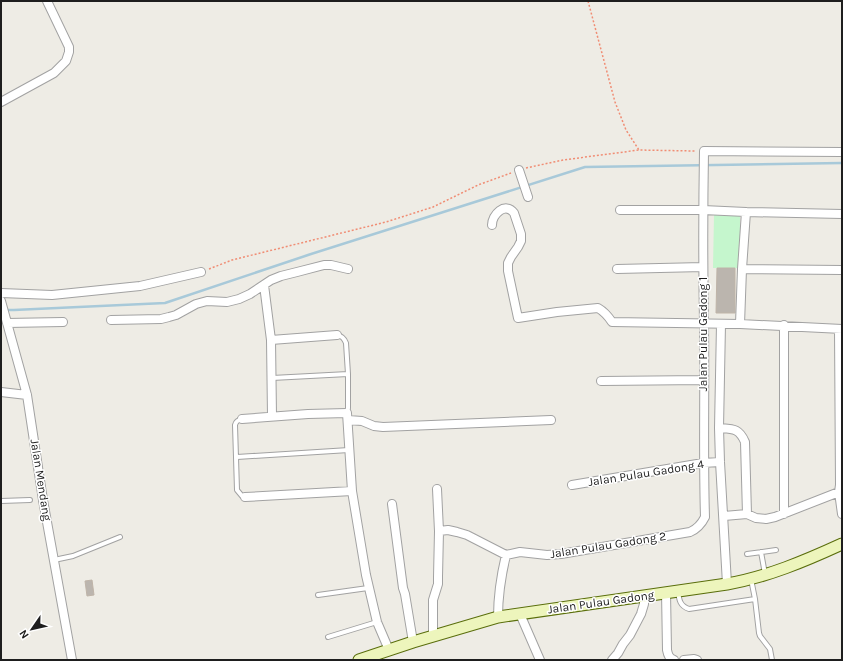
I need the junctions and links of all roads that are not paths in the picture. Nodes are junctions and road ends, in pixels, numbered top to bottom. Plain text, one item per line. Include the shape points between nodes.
1 (47, 1) edge
2 (1, 102) edge
3 (842, 152) edge
4 (520, 171) road end
5 (528, 196) dead end
6 (620, 210) dead end
7 (703, 210) junction
8 (746, 212) junction
9 (842, 214) edge
10 (492, 226) dead end
11 (703, 267) junction
12 (348, 269) dead end
13 (617, 269) dead end
14 (742, 269) junction
15 (842, 270) edge
16 (202, 272) road end
17 (264, 285) junction
18 (1, 293) edge
19 (1, 301) edge
20 (111, 320) dead end
21 (6, 321) junction
22 (63, 322) dead end
23 (704, 323) junction
24 (721, 324) junction
25 (740, 324) junction
26 (784, 326) junction
27 (840, 329) edge
28 (338, 336) joint
29 (271, 340) junction
30 (348, 374) junction
31 (272, 378) junction
32 (704, 380) junction
33 (601, 381) dead end
34 (1, 392) edge
35 (27, 395) junction
36 (272, 416) junction
37 (348, 417) junction
38 (242, 419) joint
39 (551, 420) dead end
40 (719, 428) junction
41 (350, 450) junction
42 (237, 457) junction
43 (720, 462) junction
44 (703, 463) junction
45 (572, 485) dead end
46 (841, 487) edge
47 (437, 489) dead end
48 (352, 491) junction
49 (245, 497) joint
50 (30, 500) dead end
51 (1, 501) edge
52 (392, 504) dead end
53 (747, 514) junction
54 (784, 514) junction
55 (842, 514) edge
56 (724, 516) junction
57 (705, 518) joint
58 (439, 531) junction
59 (120, 537) dead end
60 (842, 544) edge
61 (776, 550) dead end
62 (761, 552) junction
63 (747, 554) dead end
64 (506, 555) junction
65 (54, 560) junction
66 (765, 574) junction
67 (751, 579) junction
68 (727, 584) junction
69 (368, 588) junction
70 (678, 591) junction
71 (666, 592) junction
72 (318, 595) dead end
73 (644, 596) junction
74 (755, 599) junction
75 (520, 614) junction
76 (498, 617) junction
77 (377, 622) junction
78 (433, 636) junction
79 (328, 637) dead end
80 (413, 642) junction
81 (389, 650) junction
82 (72, 660) edge
83 (359, 660) edge
84 (540, 660) edge
85 (612, 660) edge
86 (674, 660) edge
87 (684, 660) edge
88 (696, 660) edge
89 (772, 660) edge

1 - 2 street via 69,47 66,61 54,72
3 - 7 street, Jalan Pulau Gadong 1 via 704,153
4 - 5 street
6 - 7 street
7 - 8 street
7 - 11 street, Jalan Pulau Gadong 1
8 - 9 street
8 - 14 street
10 - 23 street via 499,210 512,210 521,234 521,242 508,263 518,318 598,308 612,322
11 - 13 street
11 - 23 street, Jalan Pulau Gadong 1
12 - 17 street via 324,265 281,276
14 - 15 street
14 - 25 street
16 - 18 street via 132,287 52,295
17 - 20 street via 239,299 227,302 207,301 161,319
17 - 29 street
19 - 21 street, Jalan Mendang
21 - 22 street
21 - 35 street, Jalan Mendang
23 - 24 street
23 - 32 street, Jalan Pulau Gadong 1
24 - 25 street
24 - 40 street
25 - 26 street
26 - 27 street
26 - 54 street
27 - 46 street
28 - 29 street
28 - 30 lane via 346,343
29 - 31 street
30 - 31 lane
30 - 37 lane
31 - 36 street
32 - 33 street
32 - 44 street, Jalan Pulau Gadong 1
34 - 35 street
35 - 65 street, Jalan Mendang
36 - 37 street via 332,413
36 - 38 street
37 - 39 street via 383,427
37 - 41 street
38 - 42 lane via 235,425
40 - 43 street
40 - 53 street via 739,432 745,442
41 - 42 lane
41 - 48 street
42 - 49 lane via 237,490
43 - 44 street, Jalan Pulau Gadong 4
43 - 56 street
44 - 45 street, Jalan Pulau Gadong 4
44 - 57 street, Jalan Pulau Gadong 1
46 - 54 street
46 - 55 street
47 - 58 street
48 - 49 street
48 - 69 street
50 - 51 lane
52 - 80 street
53 - 54 street via 766,519
53 - 56 street
56 - 68 street
57 - 64 street, Jalan Pulau Gadong 2 via 690,532 561,554 520,552
58 - 64 street via 448,530 467,535
58 - 78 street via 438,584 433,600
59 - 65 lane via 73,556
60 - 66 main road, Jalan Pulau Gadong via 810,559
61 - 62 lane
62 - 63 lane
62 - 66 lane
64 - 76 street via 501,574
65 - 82 street, Jalan Mendang
66 - 67 main road, Jalan Pulau Gadong
67 - 68 main road, Jalan Pulau Gadong
67 - 74 lane
68 - 70 main road, Jalan Pulau Gadong
69 - 72 lane
69 - 77 street
70 - 71 main road, Jalan Pulau Gadong
70 - 74 lane via 680,603 689,609
71 - 73 main road, Jalan Pulau Gadong
71 - 86 street via 667,650 668,656
73 - 75 main road, Jalan Pulau Gadong
73 - 85 street via 641,614
74 - 89 lane via 759,633 770,648
75 - 76 main road, Jalan Pulau Gadong
75 - 84 street
76 - 78 main road, Jalan Pulau Gadong
77 - 79 lane
77 - 81 street
78 - 80 main road, Jalan Pulau Gadong
80 - 81 main road, Jalan Pulau Gadong
81 - 83 main road, Jalan Pulau Gadong
87 - 88 street

